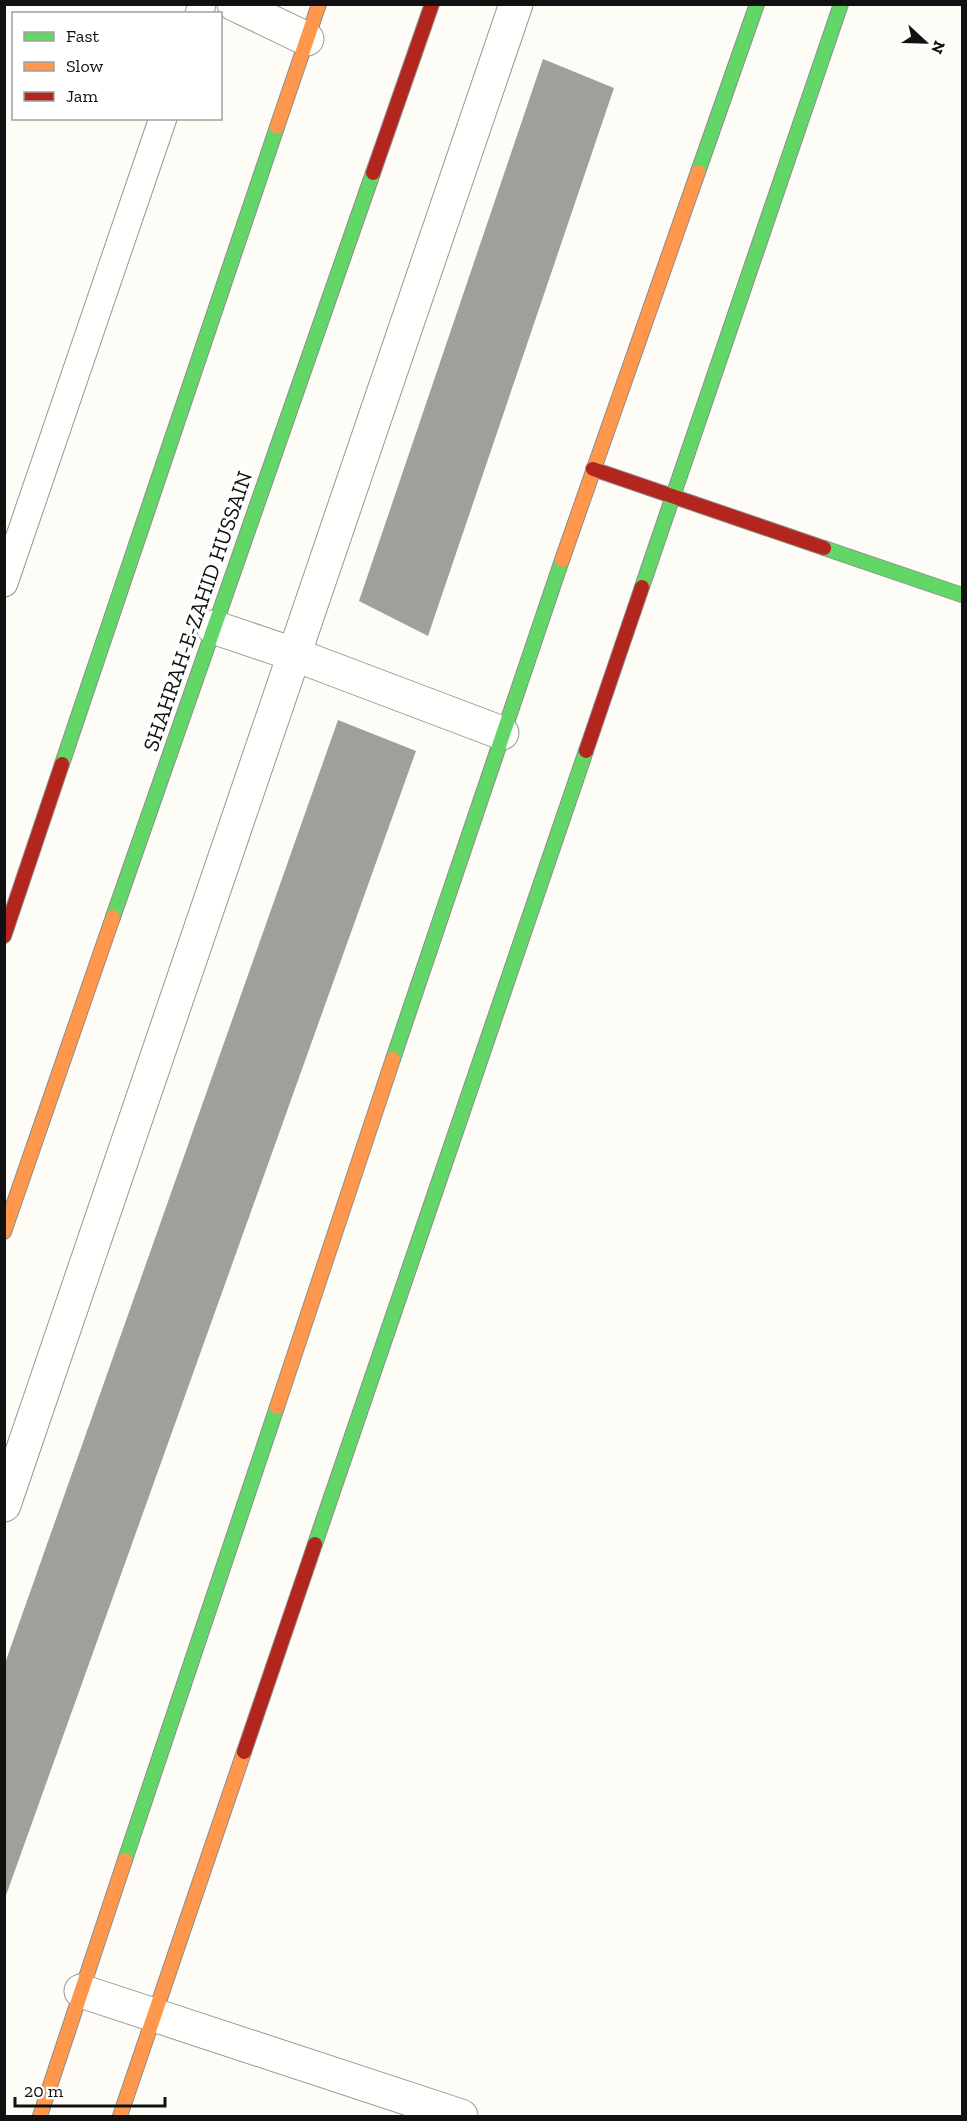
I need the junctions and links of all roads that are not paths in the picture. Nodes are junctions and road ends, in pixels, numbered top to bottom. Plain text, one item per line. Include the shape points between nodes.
1 (234, 4) edge
2 (319, 4) edge
3 (432, 4) edge
4 (516, 4) edge
5 (757, 4) edge
6 (841, 4) edge
7 (307, 39) junction
8 (163, 120) edge
9 (593, 469) junction
10 (673, 497) junction
11 (4, 583) edge
12 (963, 596) edge
13 (213, 627) junction
14 (293, 654) junction
15 (502, 733) junction
16 (4, 936) edge
17 (4, 1232) edge
18 (4, 1505) edge
19 (81, 1991) junction
20 (155, 2014) junction
21 (40, 2116) edge
22 (120, 2116) edge
23 (461, 2116) edge

1 - 7 street
2 - 7 street
3 - 13 street, SHAHRAH-E-ZAHID HUSSAIN
4 - 14 street
5 - 9 street
6 - 10 street
7 - 16 street
8 - 11 lane
9 - 10 street
9 - 15 street
10 - 12 street
10 - 20 street
13 - 14 street
13 - 17 street, SHAHRAH-E-ZAHID HUSSAIN
14 - 15 street
14 - 18 street
15 - 19 street
19 - 20 street
19 - 21 street
20 - 22 street
20 - 23 street

